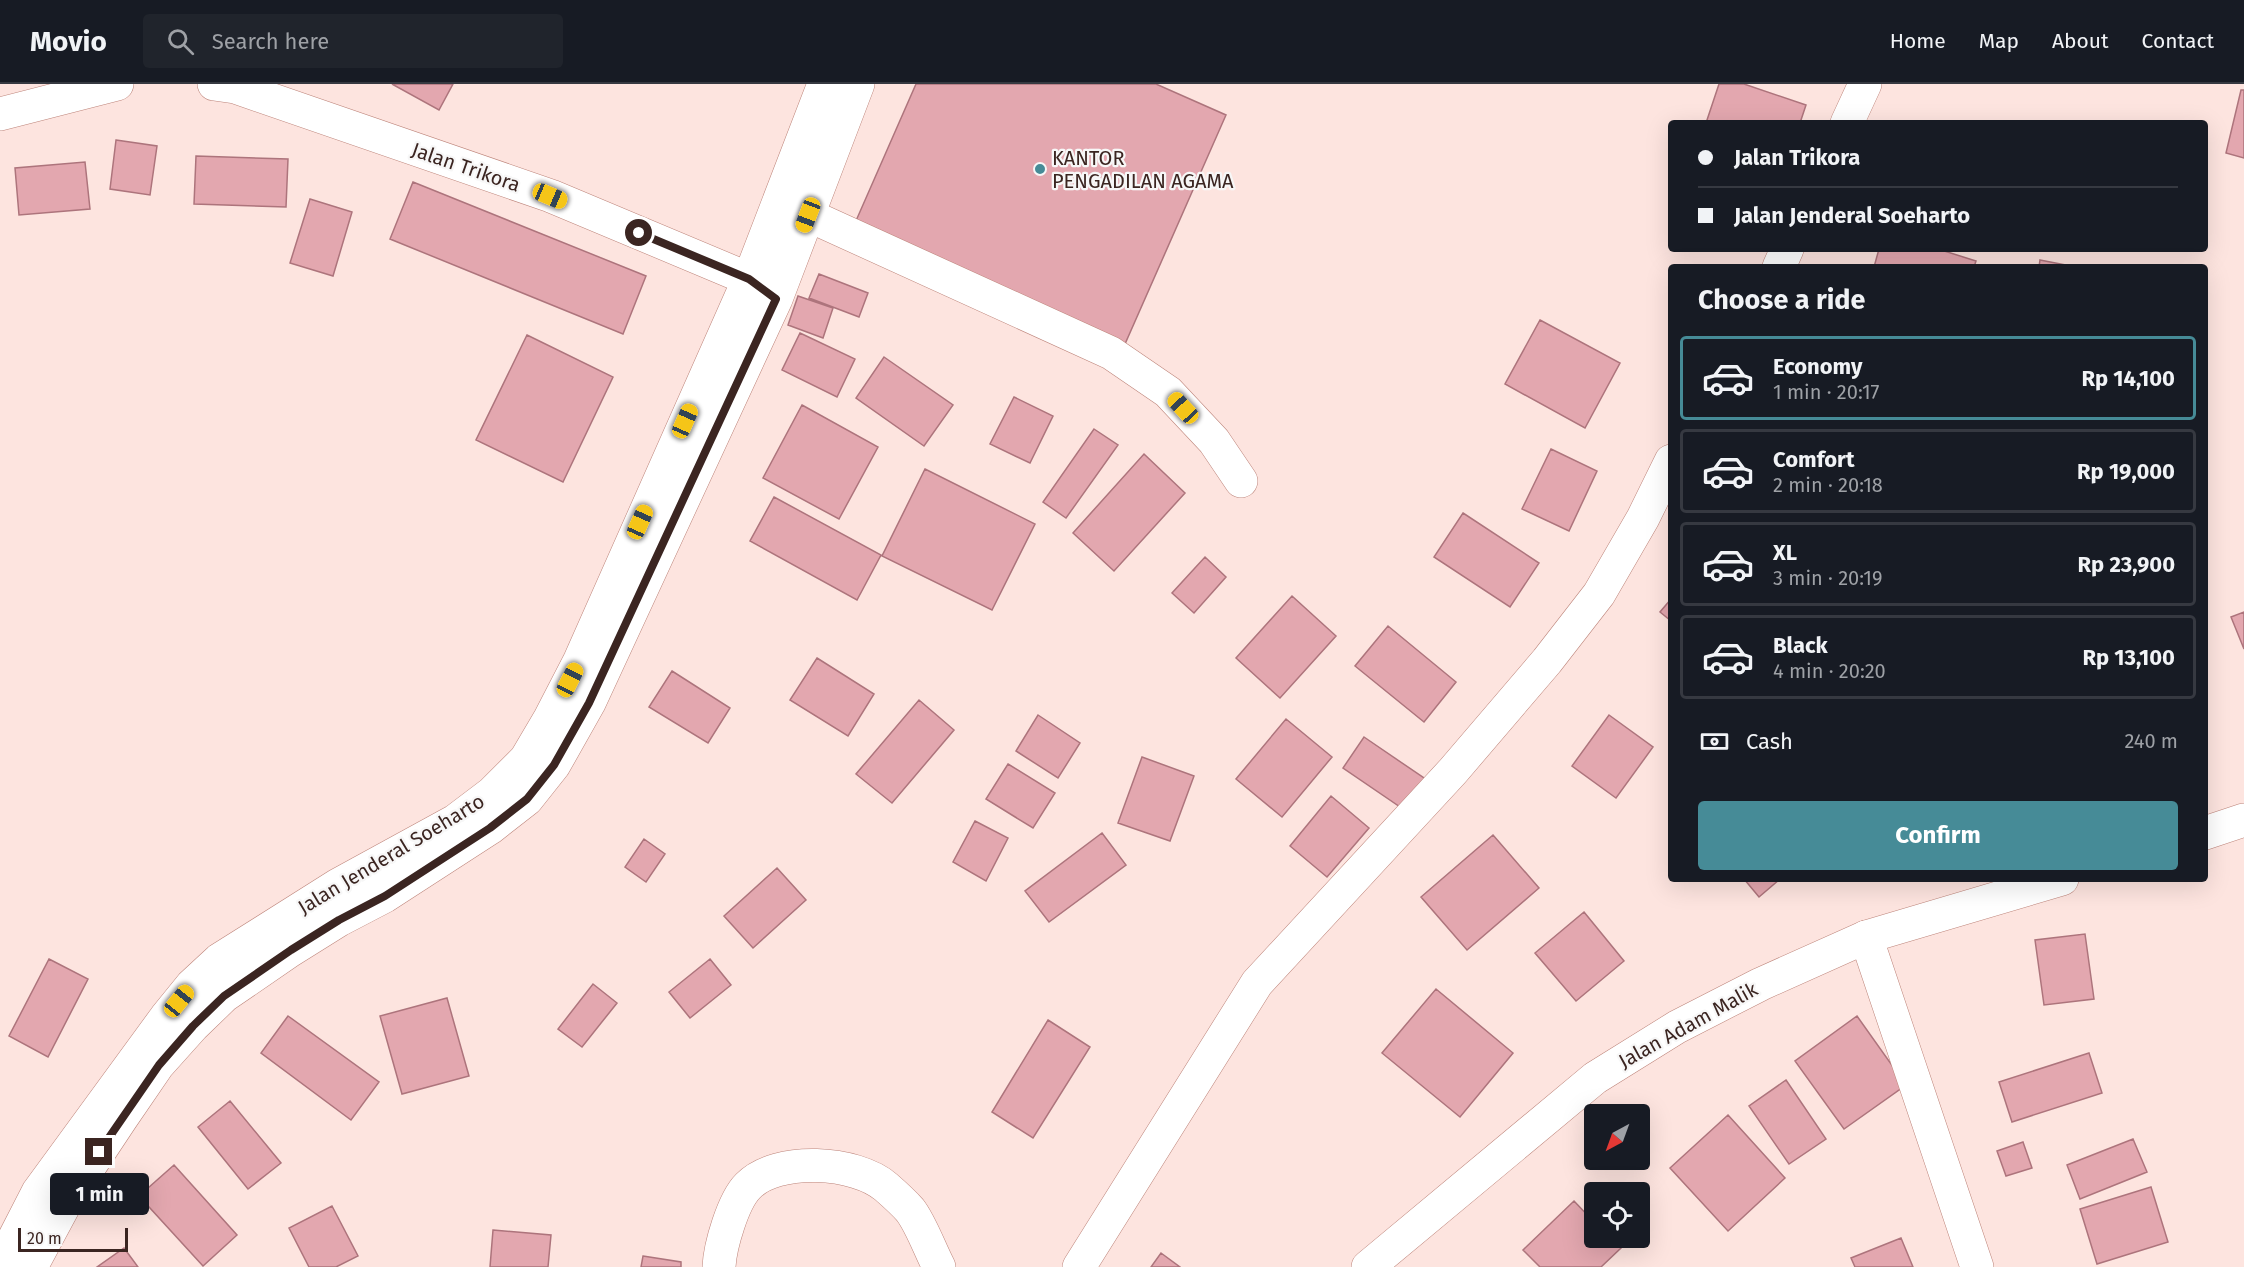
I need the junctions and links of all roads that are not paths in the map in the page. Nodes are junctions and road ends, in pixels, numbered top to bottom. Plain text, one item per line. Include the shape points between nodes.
1 (117, 84) edge
2 (824, 84) edge
3 (858, 84) edge
4 (1865, 84) edge
5 (228, 85) edge
6 (0, 114) edge
7 (1848, 120) edge
8 (808, 215) junction
9 (749, 279) junction
10 (776, 299) junction
11 (1668, 467) edge
12 (1241, 481) dead end
13 (2244, 820) edge
14 (2208, 832) edge
15 (2052, 882) edge
16 (1866, 937) junction
17 (0, 1266) edge
18 (31, 1267) edge
19 (719, 1267) edge
20 (939, 1267) edge
21 (1079, 1267) edge
22 (1368, 1267) edge
23 (1977, 1267) edge

1 - 6 main road
2 - 9 main road, Jalan Jenderal Soeharto
3 - 8 main road, Jalan Jenderal Soeharto
4 - 7 main road
5 - 9 main road, Jalan Trikora via 550,196
8 - 10 main road, Jalan Jenderal Soeharto
8 - 12 main road via 1111,352 1168,392 1214,441
9 - 10 main road, Jalan Trikora
9 - 17 main road, Jalan Jenderal Soeharto via 580,660 526,759 492,794 454,821 338,885 219,960 192,985 38,1192
10 - 18 main road, Jalan Jenderal Soeharto via 589,703 554,765 527,799 490,828 385,896 291,950 224,996 159,1065 66,1202
11 - 21 main road via 1599,594 1546,661 1453,771 1257,983
13 - 14 main road
15 - 16 main road, Jalan Adam Malik
16 - 22 main road, Jalan Adam Malik via 1677,1027 1595,1078
16 - 23 main road
19 - 20 main road via 728,1225 746,1188 774,1171 827,1166 846,1168 884,1185 910,1210

